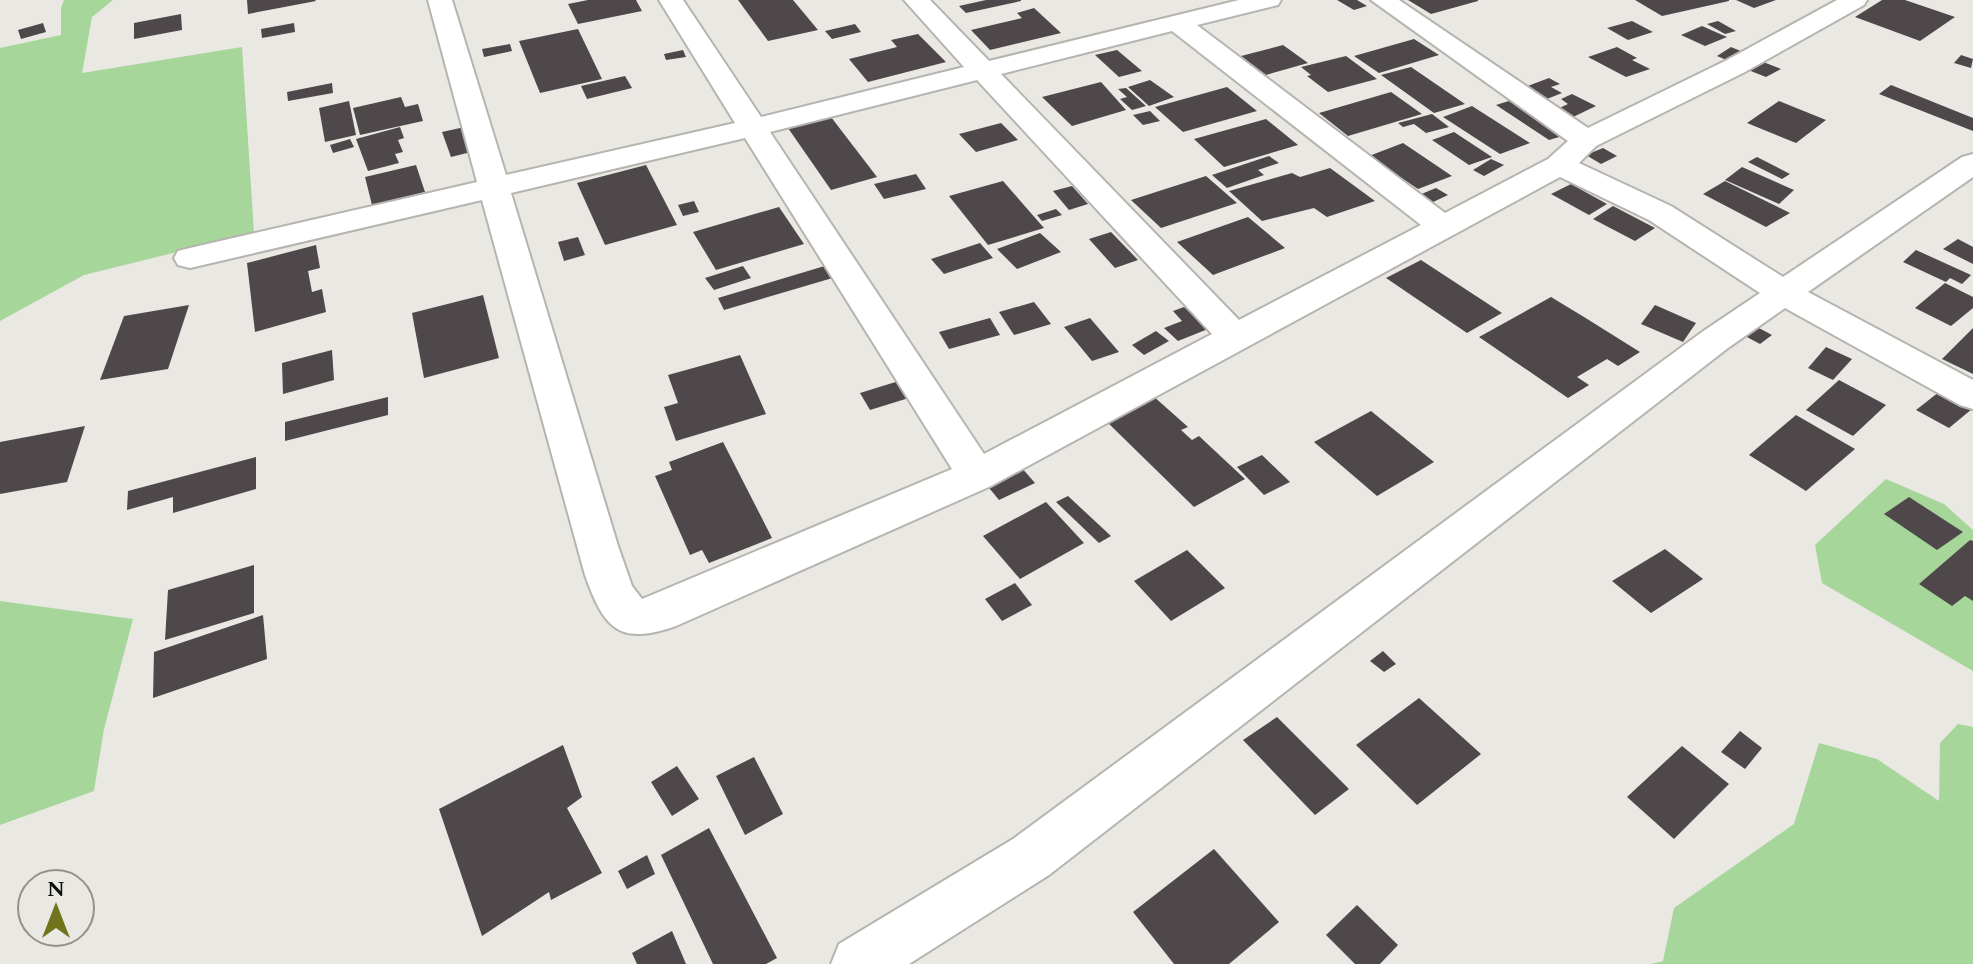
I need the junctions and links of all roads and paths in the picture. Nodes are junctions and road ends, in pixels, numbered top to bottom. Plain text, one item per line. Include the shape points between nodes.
1 (440, 0) edge
2 (671, 0) edge
3 (916, 0) edge
4 (1269, 0) edge
5 (1383, 0) edge
6 (1844, 2) edge
7 (1176, 22) junction
8 (982, 69) junction
9 (754, 127) junction
10 (1586, 140) junction
11 (1973, 163) edge
12 (1559, 165) junction
13 (495, 185) junction
14 (1443, 227) junction
15 (190, 258) dead end
16 (1782, 292) junction
17 (1235, 337) junction
18 (1973, 396) edge
19 (977, 475) junction
20 (859, 964) edge

1 - 13 street
2 - 9 street
3 - 8 street
4 - 7 street
5 - 10 street
6 - 10 street via 1734,67
7 - 8 street
7 - 14 street
8 - 9 street
8 - 17 street
9 - 13 street
9 - 19 street
10 - 12 street
11 - 16 street
12 - 14 street
12 - 16 street via 1660,213
13 - 15 street
13 - 19 street via 597,546 621,607 634,617 660,613
14 - 17 street
16 - 18 street
16 - 20 street via 1031,857
17 - 19 street

